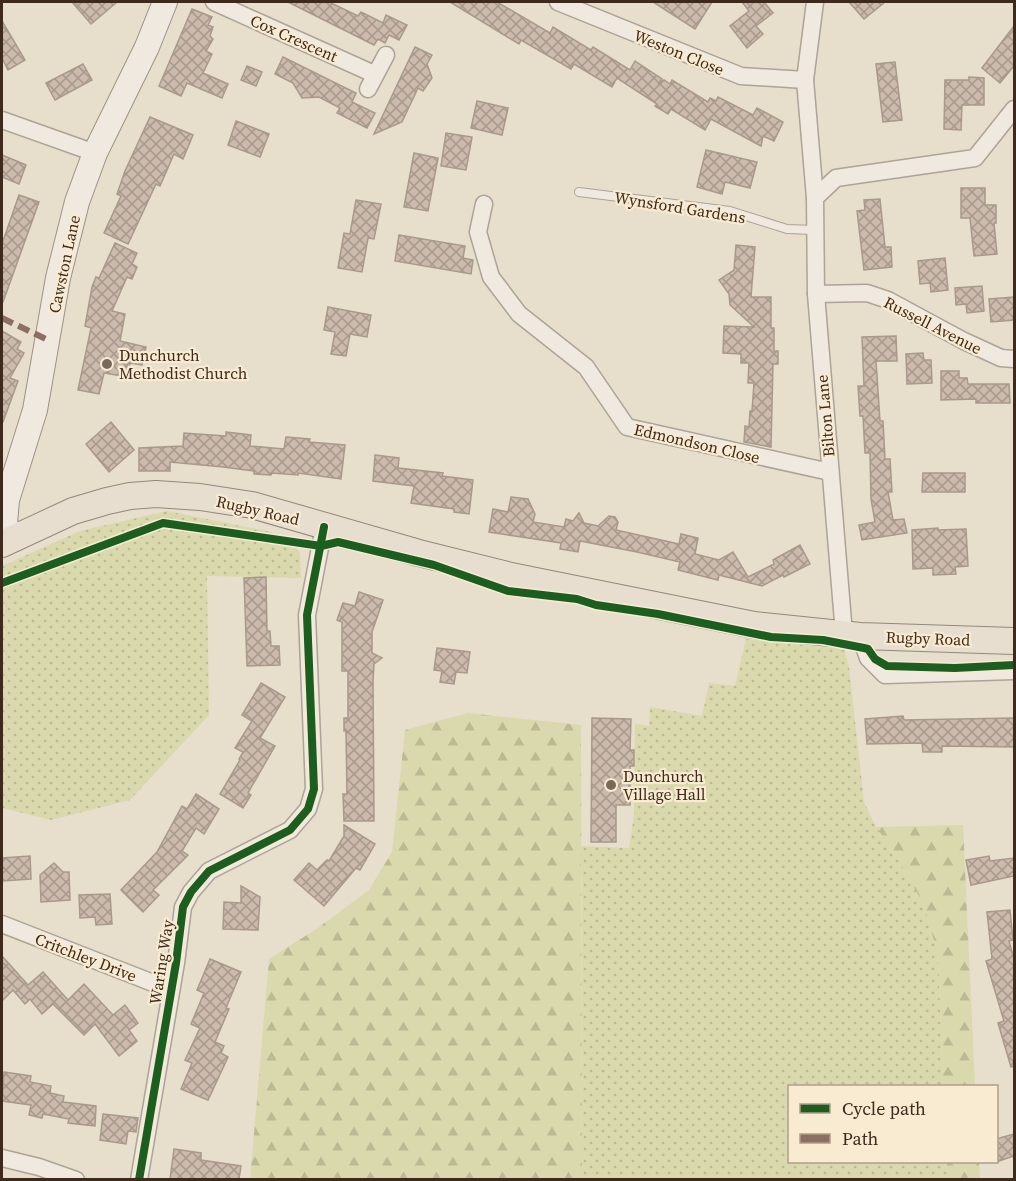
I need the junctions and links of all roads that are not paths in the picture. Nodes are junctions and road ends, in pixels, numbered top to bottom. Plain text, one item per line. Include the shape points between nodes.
1 (165, 2) edge
2 (214, 2) edge
3 (558, 2) edge
4 (815, 2) edge
5 (386, 55) dead end
6 (806, 80) junction
7 (1014, 109) edge
8 (2, 120) edge
9 (95, 153) junction
10 (579, 192) dead end
11 (815, 198) junction
12 (484, 204) dead end
13 (815, 230) junction
14 (816, 294) junction
15 (1014, 359) edge
16 (830, 472) junction
17 (324, 527) junction
18 (5, 532) edge
19 (852, 635) junction
20 (1014, 641) edge
21 (1014, 671) edge
22 (2, 924) edge
23 (171, 990) junction
24 (2, 1158) edge
25 (75, 1179) edge
26 (139, 1179) edge

1 - 9 street, Cawston Lane
2 - 5 street, Cox Crescent via 371,82
3 - 6 street, Weston Close via 741,76
4 - 6 street, Bilton Lane
6 - 11 street, Bilton Lane
7 - 11 street via 975,158 836,178
8 - 9 street
9 - 18 street, Cawston Lane via 77,202 58,278 35,410 7,500
10 - 13 lane, Wynsford Gardens via 730,211 787,229
11 - 13 street, Bilton Lane
12 - 16 street, Edmondson Close via 478,232 491,277 519,314 586,367 627,427
13 - 14 street, Bilton Lane
14 - 15 street, Russell Avenue via 867,293 888,300 963,341 1001,358
14 - 16 street, Bilton Lane
16 - 19 street, Bilton Lane
17 - 18 main road, Rugby Road via 252,505 156,494 130,496
17 - 19 main road, Rugby Road via 511,576 754,625
17 - 23 street, Waring Way via 307,615 314,789 308,809 290,830 209,871 191,892 183,907
19 - 20 main road, Rugby Road
19 - 21 street via 885,675
22 - 23 street, Critchley Drive
23 - 26 street, Waring Way
24 - 25 street

